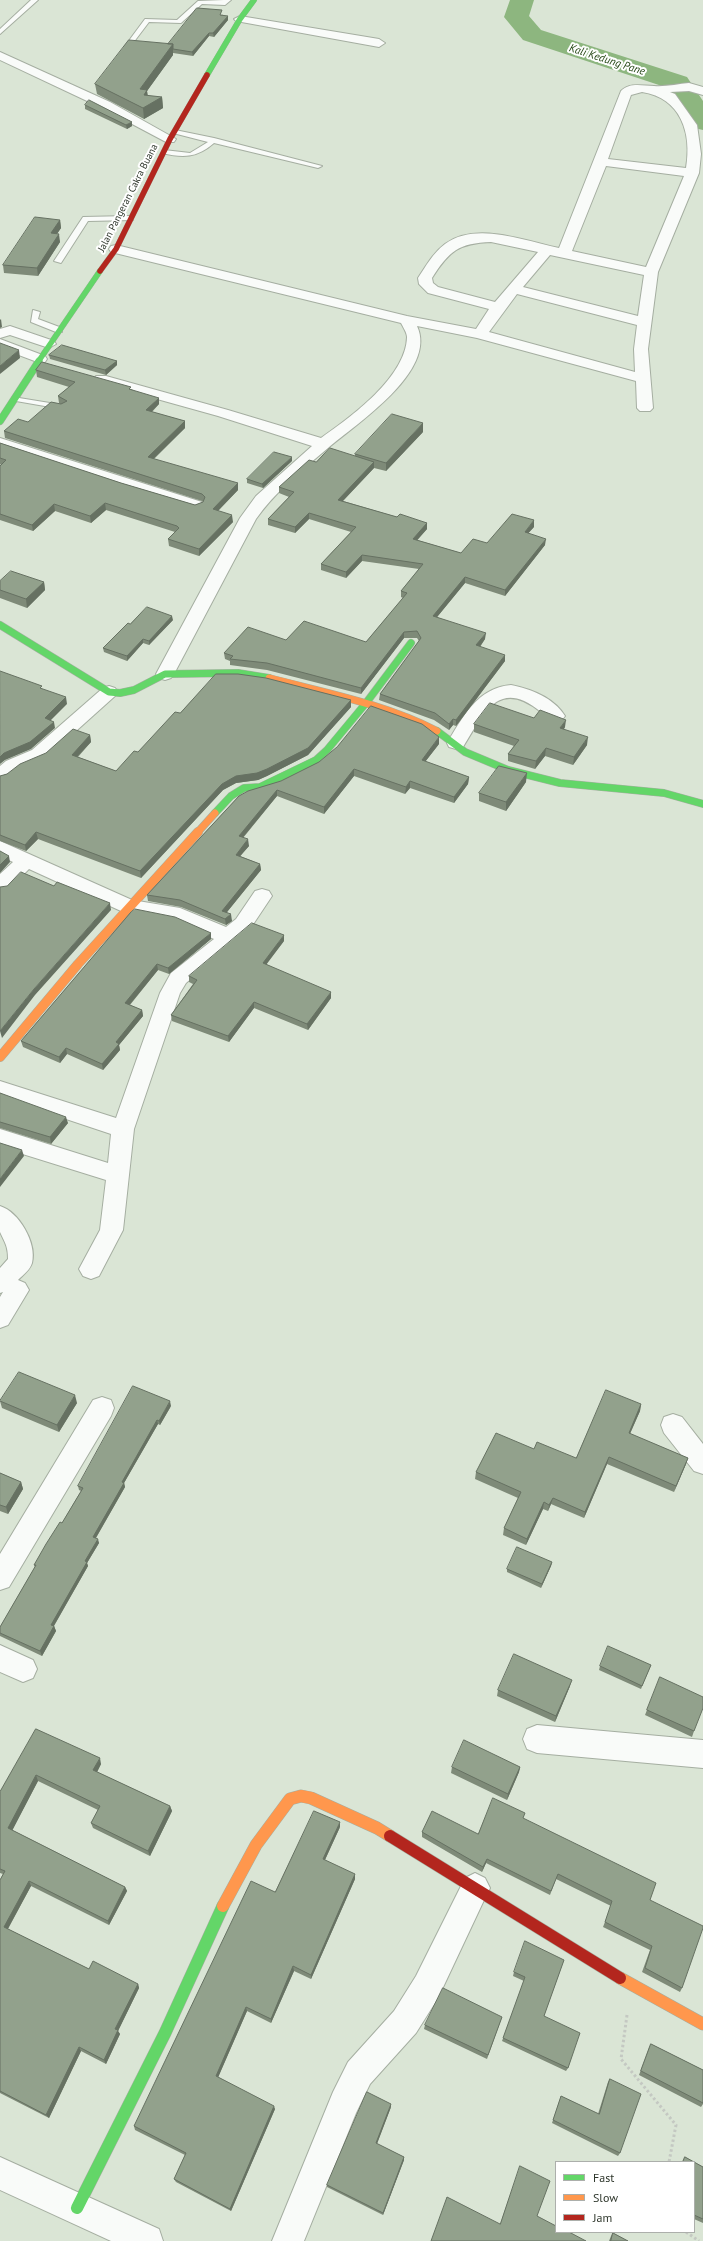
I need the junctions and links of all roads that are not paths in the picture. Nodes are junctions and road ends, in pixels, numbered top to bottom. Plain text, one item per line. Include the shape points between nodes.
1 (35, 0) edge
2 (228, 0) edge
3 (254, 0) edge
4 (240, 19) junction
5 (0, 32) edge
6 (379, 43) dead end
7 (128, 46) edge
8 (0, 56) edge
9 (660, 90) junction
10 (703, 91) edge
11 (172, 135) junction
12 (214, 140) junction
13 (164, 152) junction
14 (602, 162) junction
15 (318, 166) dead end
16 (692, 173) junction
17 (130, 218) junction
18 (116, 249) junction
19 (547, 250) junction
20 (564, 253) junction
21 (58, 261) dead end
22 (651, 272) junction
23 (514, 289) junction
24 (498, 307) junction
25 (36, 312) dead end
26 (406, 320) junction
27 (644, 322) junction
28 (59, 330) junction
29 (0, 334) edge
30 (480, 334) junction
31 (0, 343) edge
32 (49, 344) junction
33 (44, 362) junction
34 (85, 375) edge
35 (642, 378) junction
36 (16, 399) junction
37 (62, 407) edge
38 (645, 408) dead end
39 (0, 421) edge
40 (0, 443) edge
41 (323, 444) junction
42 (196, 504) edge
43 (0, 625) edge
44 (411, 643) dead end
45 (165, 674) junction
46 (109, 692) junction
47 (366, 703) junction
48 (556, 716) edge
49 (455, 744) junction
50 (0, 775) edge
51 (703, 804) edge
52 (0, 848) edge
53 (27, 860) junction
54 (0, 886) edge
55 (262, 896) dead end
56 (128, 906) junction
57 (229, 937) junction
58 (0, 1057) edge
59 (0, 1088) edge
60 (123, 1130) junction
61 (0, 1138) edge
62 (118, 1175) junction
63 (0, 1215) edge
64 (91, 1269) dead end
65 (9, 1286) edge
66 (0, 1318) edge
67 (102, 1408) dead end
68 (673, 1425) dead end
69 (703, 1463) edge
70 (0, 1578) edge
71 (537, 1739) dead end
72 (703, 1754) edge
73 (475, 1888) junction
74 (703, 2024) edge
75 (0, 2173) edge
76 (77, 2208) junction
77 (147, 2241) edge
78 (288, 2241) edge

1 - 5 lane
2 - 7 lane via 225,3 200,2 180,22 147,20
3 - 4 street, Jalan Pangeran Cakra Buana
4 - 6 street
4 - 11 street, Jalan Pangeran Cakra Buana
8 - 11 street
9 - 10 street via 689,87
9 - 14 street via 635,89 625,94
9 - 16 street via 671,98 691,125 695,154
11 - 12 lane
11 - 13 street, Jalan Pangeran Cakra Buana
12 - 13 lane via 202,152 194,155
12 - 15 lane
13 - 17 street, Jalan Pangeran Cakra Buana
14 - 16 street
14 - 20 street
16 - 22 street
17 - 18 street, Jalan Pangeran Cakra Buana
17 - 21 lane via 86,219
18 - 26 street
18 - 28 street, Jalan Pangeran Cakra Buana
19 - 20 street
19 - 23 street
19 - 24 street via 490,238 465,239 449,246 440,254 425,278 426,284 433,290
20 - 22 street
22 - 27 street
23 - 24 street
23 - 27 street
24 - 30 street
25 - 28 lane via 34,320
26 - 30 street
26 - 41 street via 412,327 415,342 394,381 365,412
27 - 35 street via 641,349
28 - 32 street, Jalan Pangeran Cakra Buana
29 - 32 street via 10,330
30 - 35 street
31 - 33 street
32 - 33 street, Jalan Pangeran Cakra Buana
33 - 36 street, Jalan Pangeran Cakra Buana
34 - 41 street
35 - 38 street
36 - 37 lane
36 - 39 street, Jalan Pangeran Cakra Buana
40 - 42 street via 128,485
41 - 45 street via 262,499 248,518
43 - 46 street
44 - 47 street
45 - 46 street via 134,690
45 - 47 street via 238,673 266,677
46 - 50 street via 40,754 13,765
47 - 49 street via 428,725
47 - 56 street via 316,760 266,785 244,788 231,796
48 - 49 street via 533,698 507,692 495,695 484,705
49 - 51 street via 493,764 560,783 664,793
52 - 53 street
53 - 54 street
53 - 56 street
55 - 57 street via 243,924
56 - 57 street via 180,915
56 - 58 street via 43,1002
57 - 60 street via 178,978 170,993
59 - 60 street
60 - 62 street
61 - 62 street
62 - 64 street via 111,1230
63 - 65 street via 16,1234 20,1249 20,1262
65 - 66 street
67 - 70 street
68 - 69 street
71 - 72 street
73 - 74 street via 632,1985
73 - 76 street via 370,1825 311,1798 301,1796 290,1799 256,1847 223,1908 176,2010
73 - 78 street via 427,1987 405,2022 359,2073 344,2103
75 - 76 street
76 - 77 street

